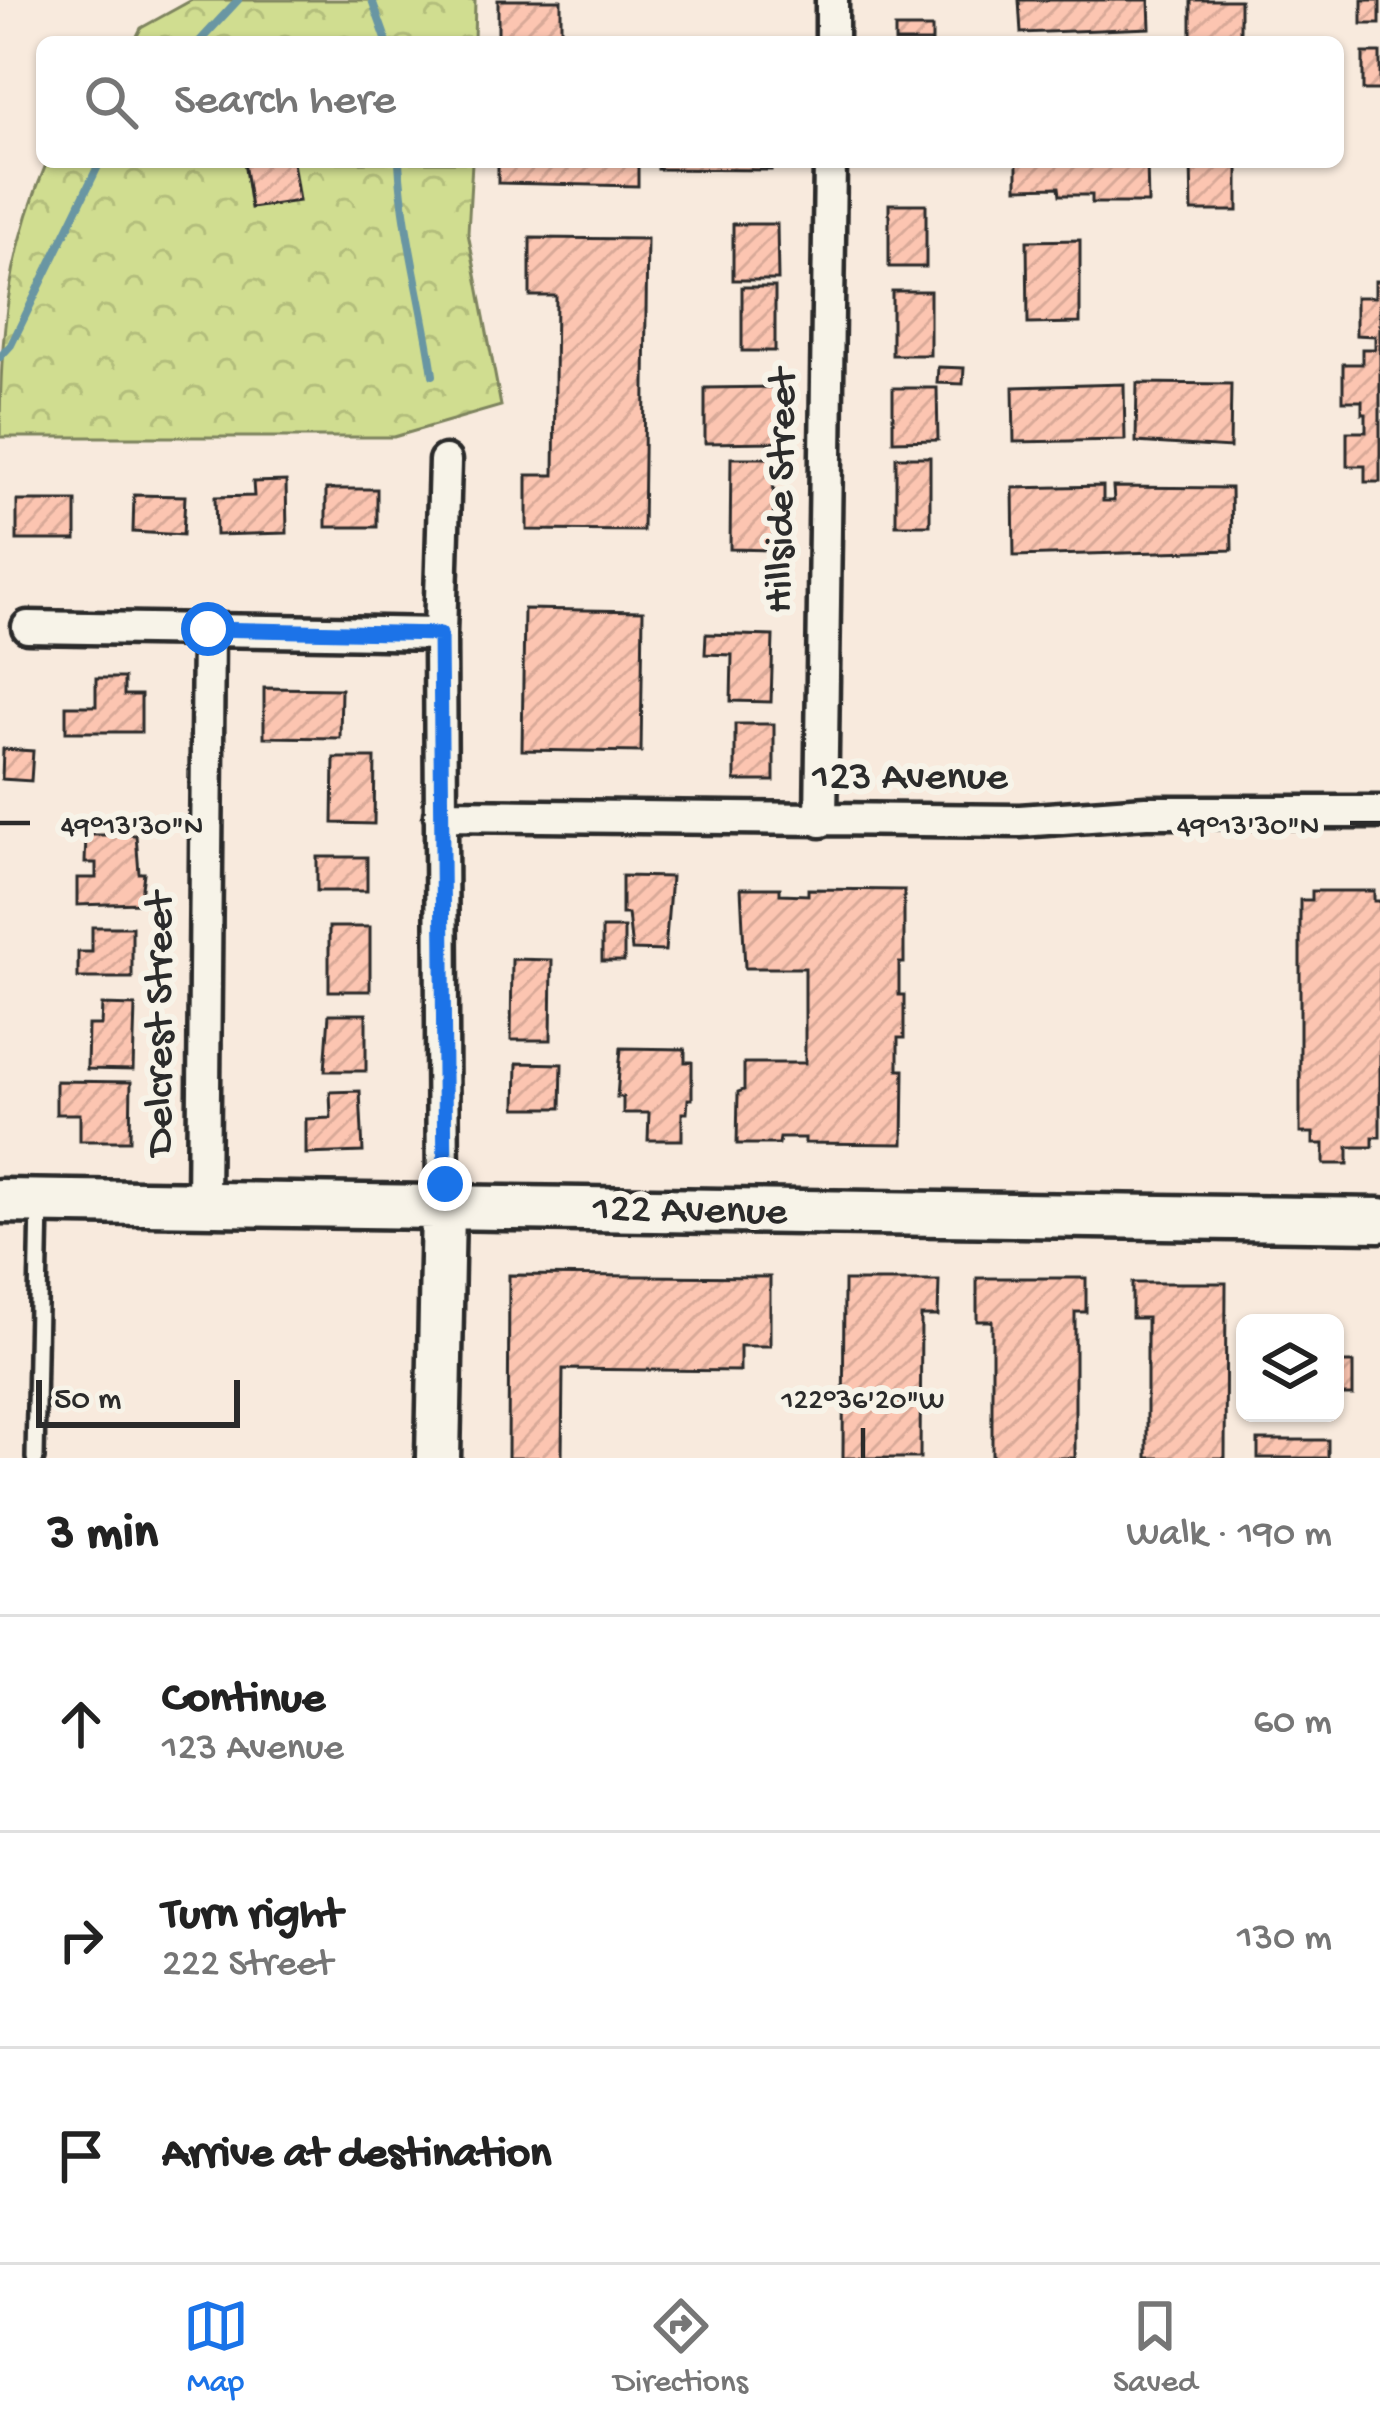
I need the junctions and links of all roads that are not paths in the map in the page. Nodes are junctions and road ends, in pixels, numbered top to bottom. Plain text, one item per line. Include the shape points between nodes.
1 (832, 0) edge
2 (832, 36) edge
3 (830, 168) edge
4 (446, 461) dead end
5 (28, 627) dead end
6 (208, 629) junction
7 (440, 634) junction
8 (1380, 812) edge
9 (440, 815) junction
10 (821, 821) junction
11 (20, 1201) edge
12 (202, 1204) junction
13 (443, 1209) junction
14 (1380, 1220) edge
15 (35, 1458) edge
16 (438, 1458) edge

1 - 2 street
3 - 10 street, Hillside Street
4 - 7 street
5 - 6 street
6 - 7 street
6 - 12 street, Delcrest Street
7 - 9 street
8 - 10 street, 123 Avenue
9 - 10 street, 123 Avenue
9 - 13 street
11 - 12 street, 122 Avenue
11 - 15 lane
12 - 13 street, 122 Avenue
13 - 14 street, 122 Avenue
13 - 16 street

